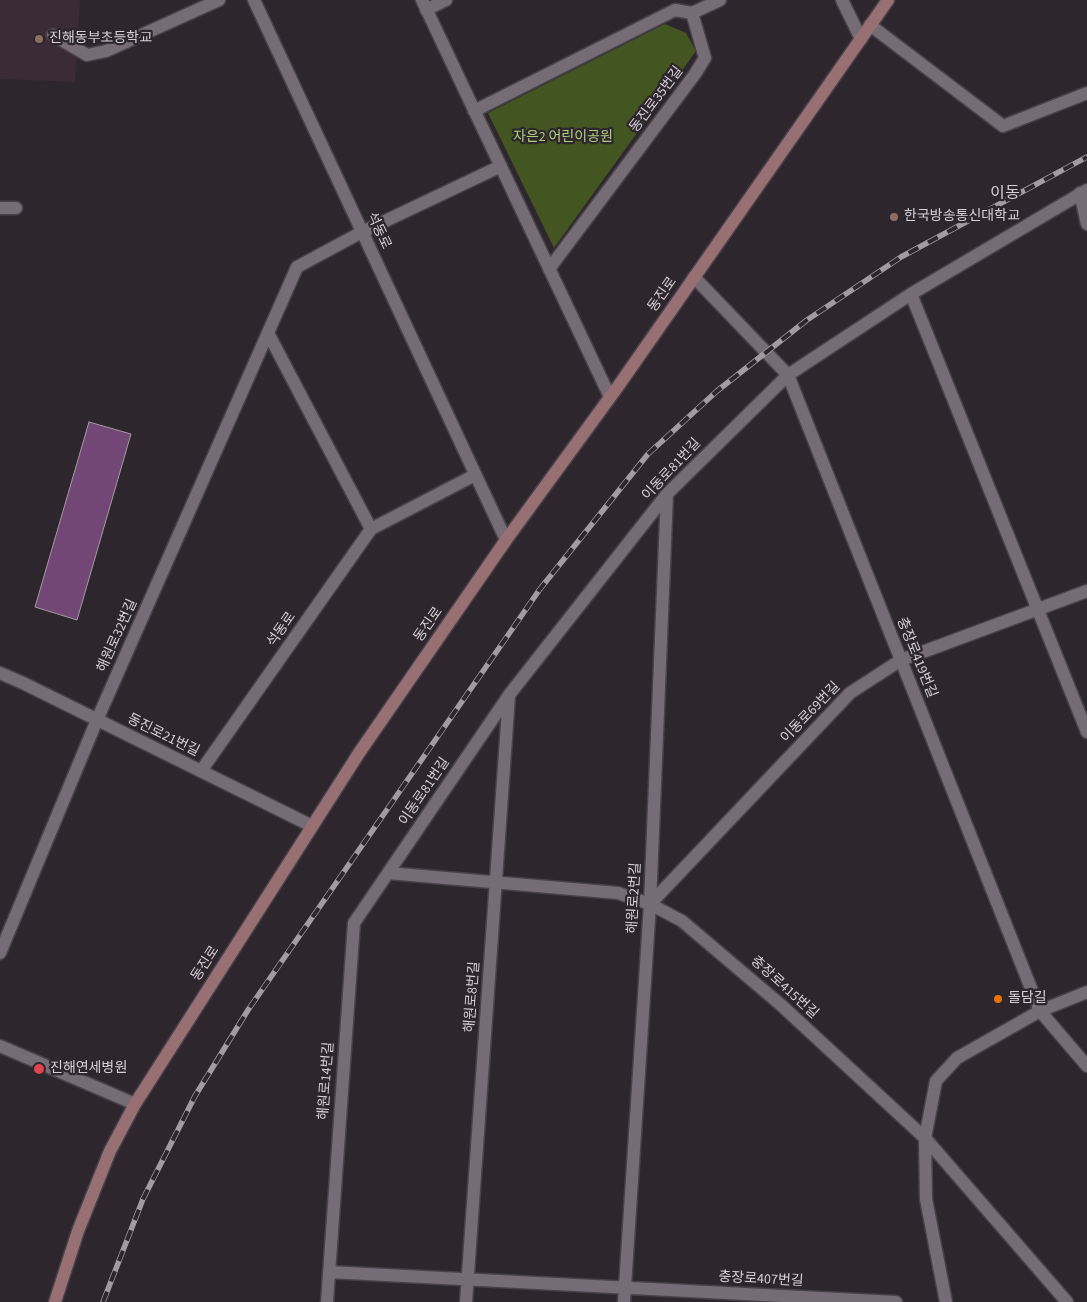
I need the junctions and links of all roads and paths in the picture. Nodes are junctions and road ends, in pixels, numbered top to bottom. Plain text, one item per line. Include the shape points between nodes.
1 (220, 0) edge
2 (254, 0) edge
3 (446, 0) edge
4 (720, 0) edge
5 (842, 0) edge
6 (888, 0) edge
7 (424, 5) edge
8 (692, 13) junction
9 (870, 25) junction
10 (53, 35) dead end
11 (861, 39) junction
12 (1087, 92) edge
13 (474, 111) junction
14 (500, 166) junction
15 (1084, 192) edge
16 (0, 208) edge
17 (16, 208) dead end
18 (1087, 224) edge
19 (362, 232) junction
20 (549, 269) junction
21 (694, 277) junction
22 (911, 294) junction
23 (268, 333) junction
24 (788, 374) junction
25 (610, 397) junction
26 (475, 475) junction
27 (667, 494) junction
28 (371, 529) junction
29 (506, 540) junction
30 (1087, 591) edge
31 (1038, 610) junction
32 (901, 660) junction
33 (0, 674) edge
34 (509, 695) junction
35 (97, 720) junction
36 (1087, 732) edge
37 (201, 771) junction
38 (312, 826) junction
39 (388, 873) junction
40 (496, 882) junction
41 (650, 904) junction
42 (0, 953) edge
43 (1087, 992) edge
44 (1040, 1011) junction
45 (0, 1046) edge
46 (1087, 1066) edge
47 (135, 1104) junction
48 (925, 1138) junction
49 (329, 1272) junction
50 (468, 1279) junction
51 (625, 1288) junction
52 (54, 1302) edge
53 (327, 1302) edge
54 (466, 1302) edge
55 (624, 1302) edge
56 (896, 1302) edge
57 (946, 1302) edge
58 (1067, 1302) edge

1 - 10 street via 106,51 87,55
2 - 19 street, 석동로
3 - 7 street
4 - 8 street
5 - 11 street
6 - 9 main road, 동진로
7 - 13 street
8 - 13 street via 675,10
8 - 20 street, 동진로35번길 via 705,58
9 - 11 main road, 동진로
9 - 12 street via 1003,126
11 - 21 main road, 동진로
13 - 14 street
14 - 19 street, 해원로32번길
14 - 20 street
15 - 18 street
15 - 22 street, 이동로81번길
16 - 17 street
19 - 23 street, 해원로32번길 via 298,267
19 - 26 street, 석동로
20 - 25 street
21 - 24 street, 충장로419번길
21 - 25 main road, 동진로
22 - 24 street, 이동로81번길
22 - 31 street
23 - 28 street
23 - 35 street, 해원로32번길
24 - 27 street, 이동로81번길
24 - 32 street, 충장로419번길
25 - 29 main road, 동진로
26 - 28 street, 석동로
26 - 29 street, 석동로
27 - 34 street, 이동로81번길
27 - 41 street, 해원로2번길
28 - 37 street, 석동로
29 - 38 main road, 동진로 via 359,752
30 - 31 street, 이동로69번길
31 - 32 street, 이동로69번길
31 - 36 street
32 - 41 street, 이동로69번길 via 850,693
32 - 44 street, 충장로419번길
33 - 35 street, 동진로21번길
34 - 39 street, 이동로81번길
34 - 40 street, 해원로8번길
35 - 37 street, 동진로21번길
35 - 42 street, 해원로32번길
37 - 38 street, 동진로21번길
38 - 47 main road, 동진로
39 - 40 street, 충장로415번길
39 - 49 street, 해원로14번길 via 354,923
40 - 41 street, 충장로415번길 via 618,893
40 - 50 street, 해원로8번길
41 - 48 street, 충장로415번길 via 702,936
41 - 51 street, 해원로2번길
43 - 44 street
44 - 46 street, 충장로419번길
44 - 48 street via 957,1058 936,1081
45 - 47 street
47 - 52 main road, 동진로 via 110,1151
48 - 57 street via 926,1199
48 - 58 street, 충장로415번길
49 - 50 street, 충장로407번길
49 - 53 street, 해원로14번길
50 - 51 street, 충장로407번길
50 - 54 street, 해원로8번길
51 - 55 street, 해원로2번길
51 - 56 street, 충장로407번길

